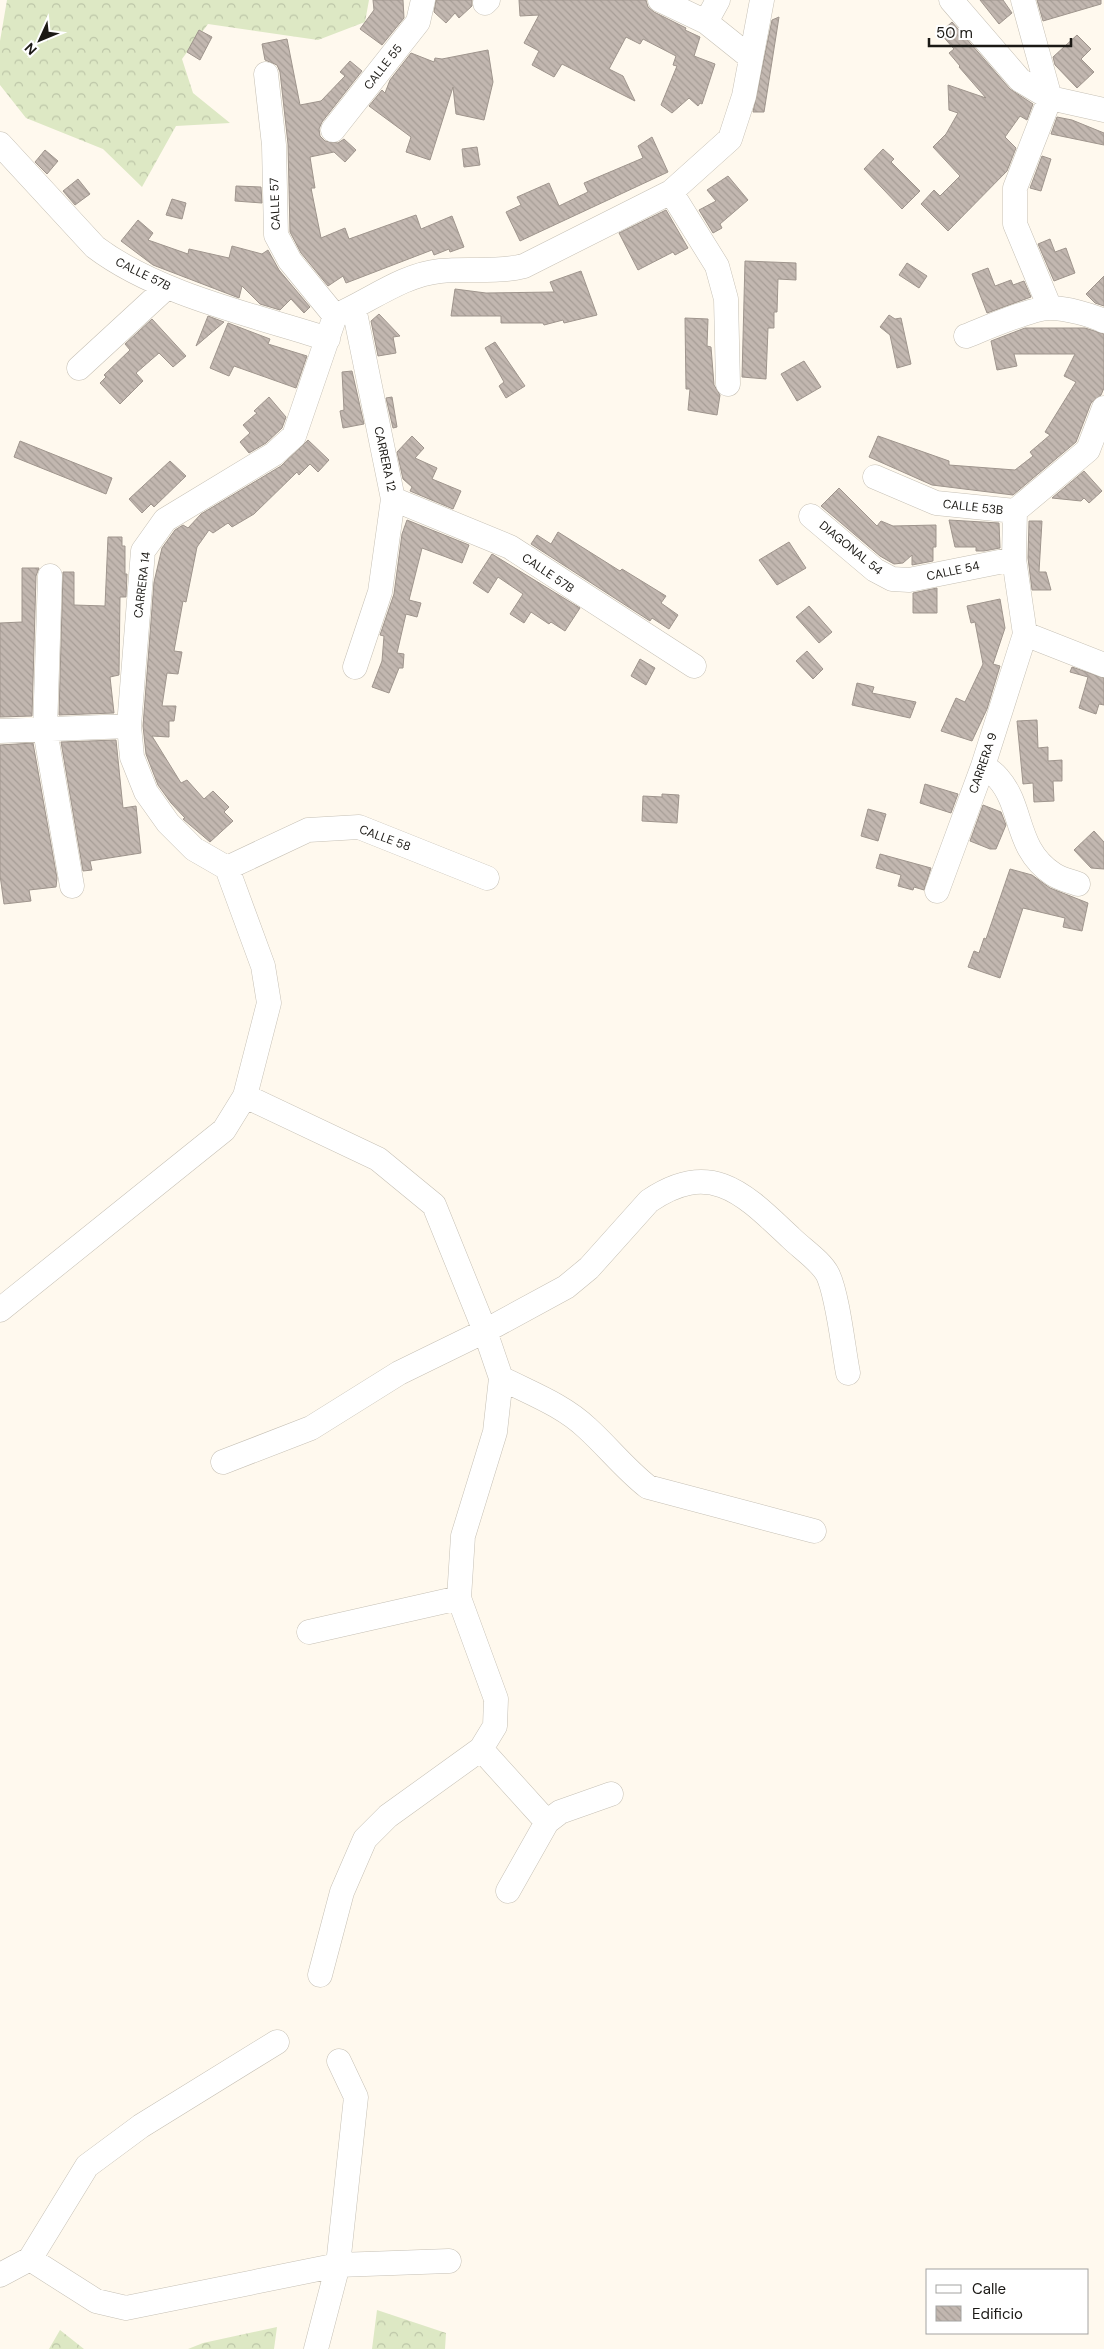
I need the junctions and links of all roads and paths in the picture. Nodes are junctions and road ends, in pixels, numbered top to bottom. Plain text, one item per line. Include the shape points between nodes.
1 (423, 0) edge
2 (660, 0) edge
3 (718, 0) edge
4 (762, 0) edge
5 (950, 0) edge
6 (1023, 0) edge
7 (706, 22) junction
8 (751, 58) junction
9 (266, 74) dead end
10 (1050, 98) junction
11 (1104, 110) edge
12 (333, 130) dead end
13 (0, 144) edge
14 (671, 192) junction
15 (167, 287) junction
16 (1050, 308) junction
17 (345, 312) junction
18 (1104, 321) edge
19 (966, 336) dead end
20 (328, 339) junction
21 (79, 368) dead end
22 (728, 384) dead end
23 (1104, 408) edge
24 (1096, 454) edge
25 (875, 477) dead end
26 (393, 498) junction
27 (1015, 511) junction
28 (811, 516) dead end
29 (1014, 559) junction
30 (50, 576) dead end
31 (892, 579) joint
32 (1025, 634) junction
33 (1104, 664) edge
34 (694, 666) dead end
35 (356, 667) dead end
36 (129, 726) junction
37 (45, 730) junction
38 (0, 731) edge
39 (983, 766) junction
40 (227, 868) junction
41 (487, 878) dead end
42 (1078, 884) dead end
43 (72, 886) dead end
44 (937, 891) dead end
45 (245, 1096) junction
46 (0, 1310) edge
47 (486, 1331) junction
48 (848, 1373) dead end
49 (501, 1378) junction
50 (223, 1462) dead end
51 (814, 1530) dead end
52 (460, 1598) junction
53 (309, 1632) dead end
54 (481, 1749) junction
55 (611, 1794) dead end
56 (547, 1822) junction
57 (508, 1891) dead end
58 (320, 1975) dead end
59 (277, 2042) dead end
60 (339, 2061) dead end
61 (30, 2260) junction
62 (449, 2261) dead end
63 (338, 2265) junction
64 (0, 2275) edge
65 (316, 2349) edge

1 - 12 street, CALLE 55 via 418,22
2 - 7 street
3 - 7 street
4 - 8 street
5 - 10 street via 1020,80
6 - 10 street
7 - 8 street
8 - 14 street via 744,96 730,139
9 - 17 street, CALLE 57 via 274,145 276,235 290,261
10 - 11 street
10 - 16 street via 1015,188 1015,224
13 - 15 street, CALLE 57B via 95,246 114,261
14 - 17 street via 524,266 507,270 440,271 410,277
14 - 22 street via 717,266 726,299
15 - 20 street, CALLE 57B
15 - 21 street
16 - 18 street
16 - 19 street
17 - 20 street, CARRERA 14
17 - 26 street, CARRERA 12
20 - 36 street, CARRERA 14 via 294,436 274,454 165,520 143,551
23 - 24 street
24 - 27 street
25 - 27 street, CALLE 53B via 936,503
26 - 34 street, CALLE 57B via 510,547
26 - 35 street, CARRERA 12 via 380,592
27 - 29 street
28 - 31 street, DIAGONAL 54 via 875,570
29 - 31 street, CALLE 54 via 909,580
29 - 32 street
30 - 37 street
32 - 33 street
32 - 39 street, CARRERA 9
36 - 37 street
36 - 40 street, CARRERA 14 via 132,757 146,792 168,823 194,849
37 - 38 street
37 - 43 street
39 - 42 street via 998,778 1008,795 1025,843 1034,855 1053,874
39 - 44 street, CARRERA 9
40 - 41 street, CALLE 58 via 308,830 360,827
40 - 45 street via 263,966 269,1003
45 - 46 street via 224,1130
45 - 47 street via 378,1159 434,1205
47 - 48 street via 566,1288 589,1268 650,1201 660,1193 693,1180 728,1187 749,1198 824,1269 833,1291
47 - 49 street
47 - 50 street via 399,1373 311,1428
49 - 51 street via 564,1410 648,1486
49 - 52 street via 495,1432 463,1536
52 - 53 street
52 - 54 street via 496,1699 495,1726
54 - 56 street
54 - 58 street via 388,1816 365,1839 342,1892
55 - 56 street via 560,1812
56 - 57 street
59 - 61 street via 141,2126 87,2166
60 - 63 street via 356,2096
61 - 63 street via 96,2301 126,2308
61 - 64 street
62 - 63 street
63 - 65 street

